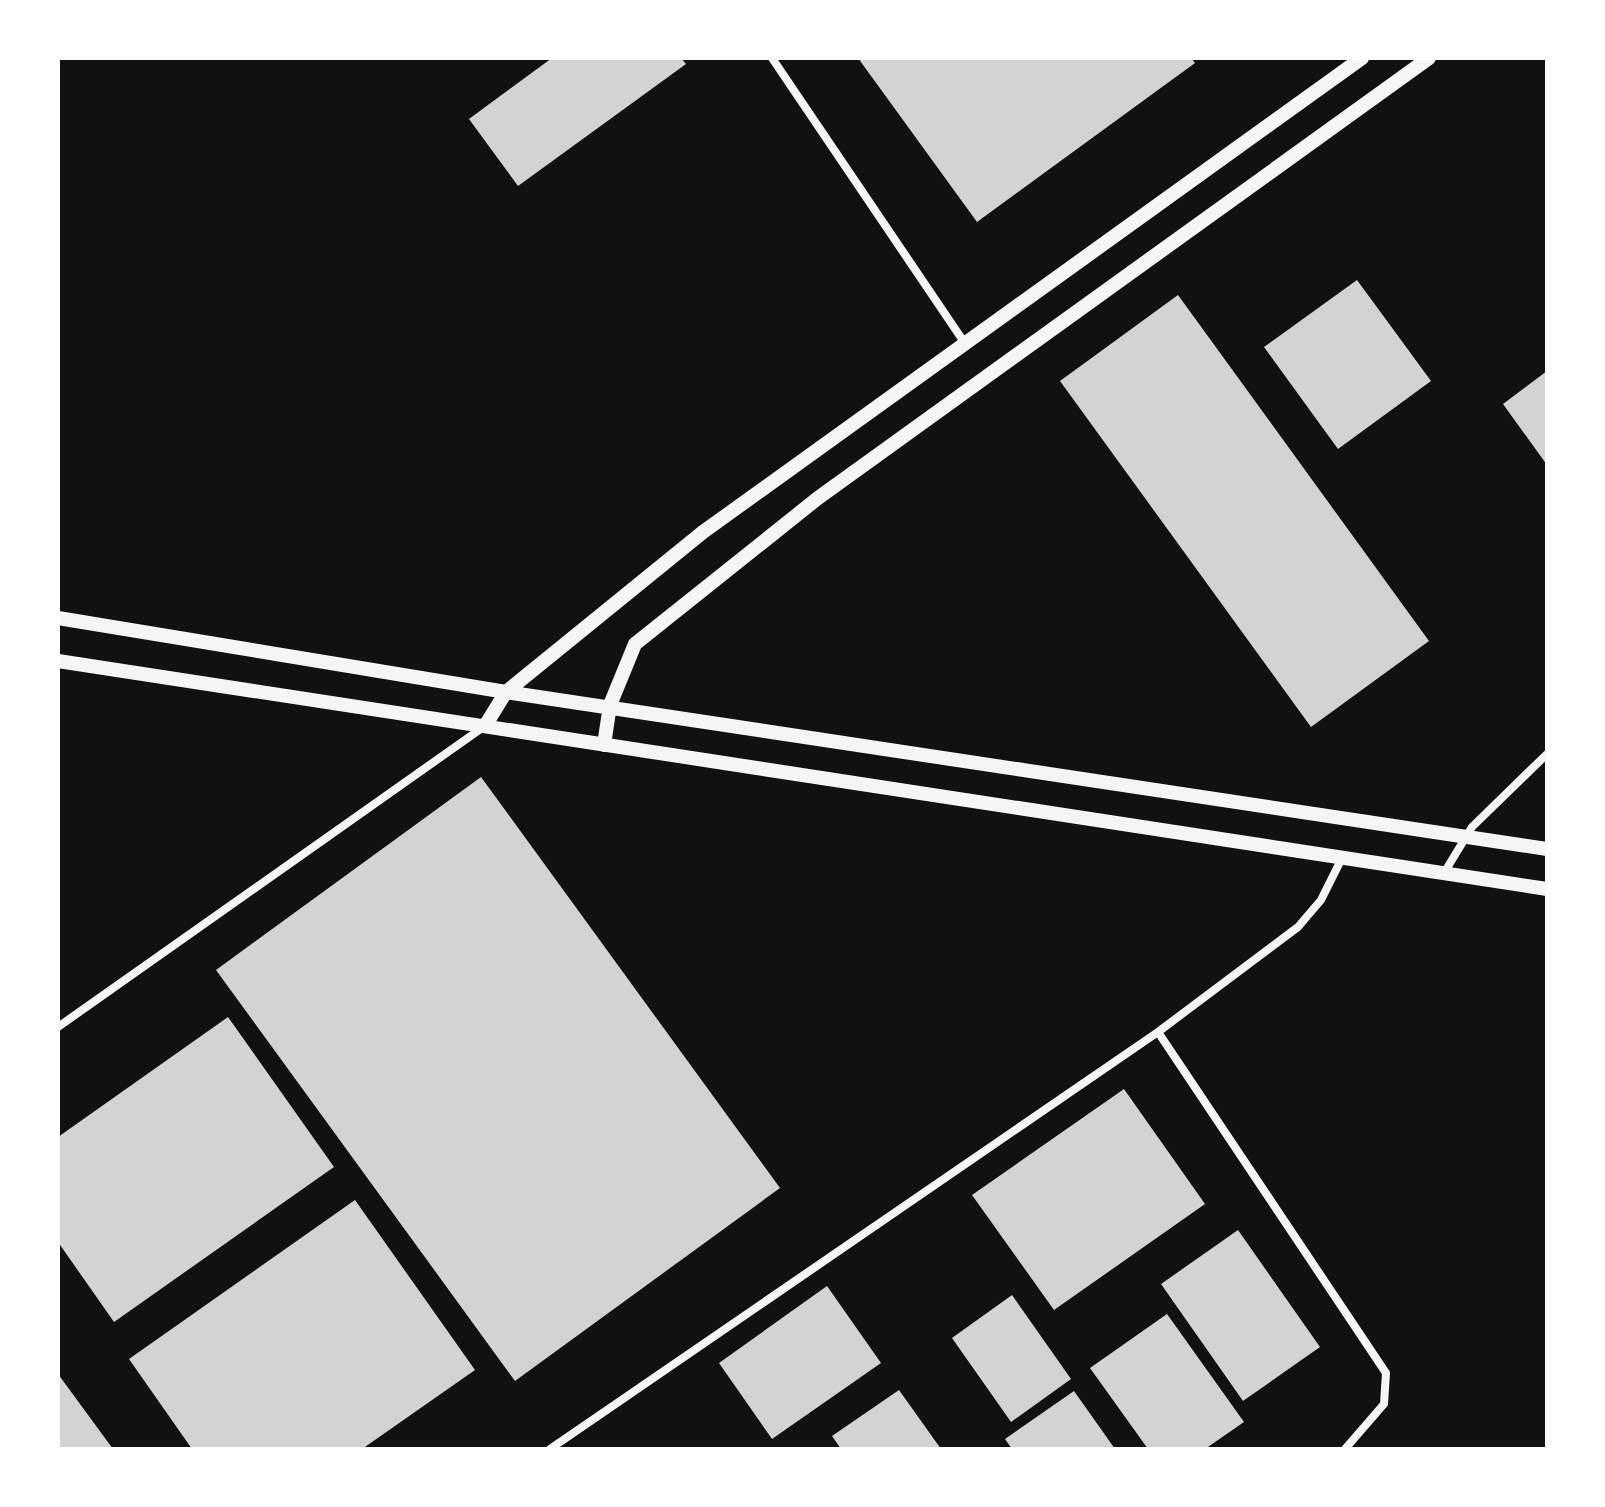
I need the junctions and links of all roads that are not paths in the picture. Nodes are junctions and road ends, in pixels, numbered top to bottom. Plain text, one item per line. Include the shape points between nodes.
1 (772, 58) edge
2 (1362, 58) edge
3 (1429, 58) edge
4 (964, 342) junction
5 (58, 618) edge
6 (58, 661) edge
7 (506, 692) junction
8 (610, 705) junction
9 (485, 726) junction
10 (604, 745) junction
11 (1547, 754) edge
12 (1465, 836) junction
13 (1547, 849) edge
14 (1342, 858) junction
15 (1444, 874) junction
16 (1547, 889) edge
17 (58, 1027) edge
18 (1158, 1032) junction
19 (550, 1449) edge
20 (1345, 1449) edge

1 - 4 street
2 - 4 street
3 - 8 street via 806,508 635,644
4 - 7 street via 703,532
5 - 7 street
6 - 9 street
7 - 8 street
7 - 9 street
8 - 10 street
8 - 12 street
9 - 10 street
9 - 17 street
10 - 14 street
11 - 12 street
12 - 13 street
12 - 15 street
14 - 15 street
14 - 18 street via 1321,900 1298,927
15 - 16 street
18 - 19 street
18 - 20 street via 1386,1373 1384,1404

